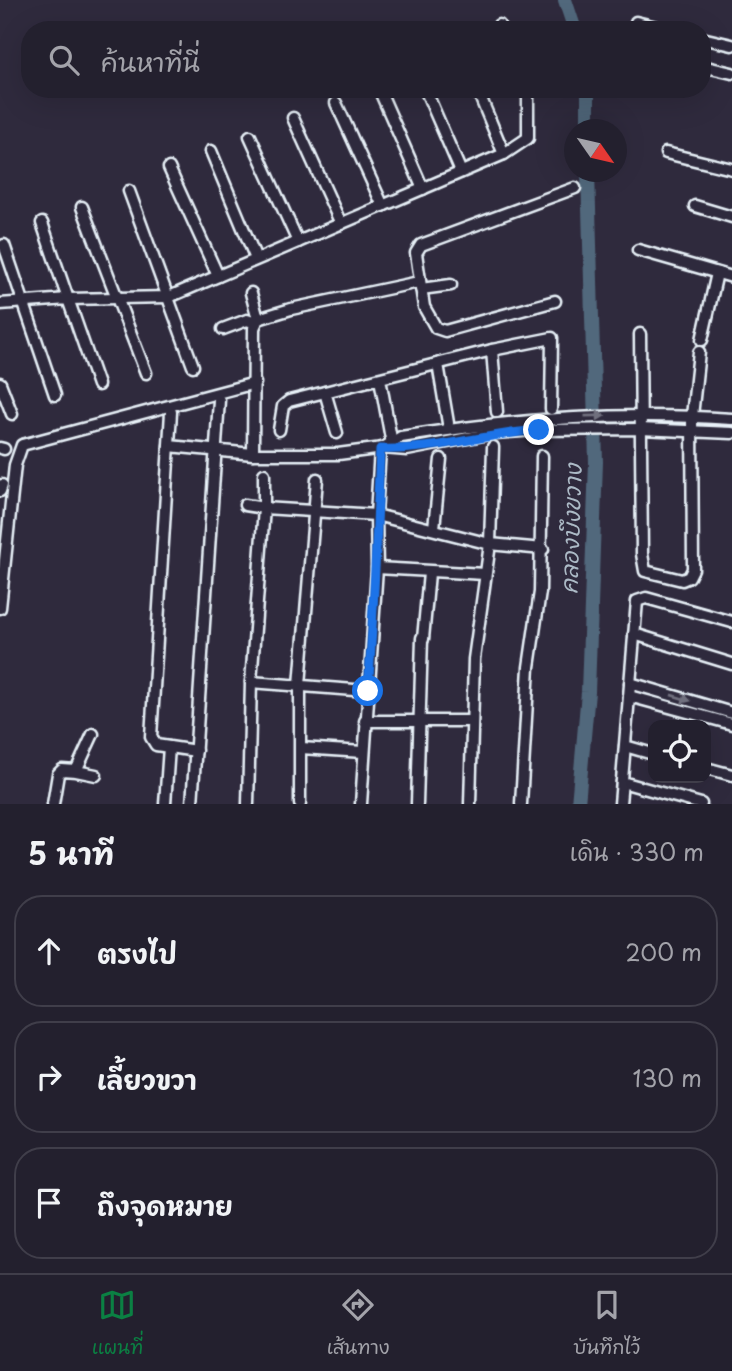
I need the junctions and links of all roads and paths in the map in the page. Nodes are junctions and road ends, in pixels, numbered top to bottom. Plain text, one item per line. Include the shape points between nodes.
1 (711, 40) edge
2 (732, 45) edge
3 (711, 68) edge
4 (732, 73) edge
5 (383, 98) edge
6 (429, 98) edge
7 (481, 98) edge
8 (526, 98) edge
9 (336, 103) dead end
10 (293, 118) dead end
11 (250, 136) dead end
12 (211, 151) dead end
13 (666, 153) dead end
14 (504, 154) junction
15 (169, 168) dead end
16 (732, 169) edge
17 (461, 172) junction
18 (423, 188) junction
19 (575, 188) dead end
20 (129, 191) dead end
21 (383, 206) junction
22 (695, 206) dead end
23 (82, 207) dead end
24 (732, 216) edge
25 (42, 223) dead end
26 (341, 223) junction
27 (298, 242) junction
28 (4, 245) dead end
29 (638, 250) dead end
30 (256, 260) junction
31 (717, 273) junction
32 (218, 276) junction
33 (732, 277) edge
34 (451, 285) dead end
35 (420, 286) junction
36 (251, 292) dead end
37 (169, 297) junction
38 (68, 299) junction
39 (118, 299) junction
40 (21, 300) junction
41 (555, 301) dead end
42 (0, 304) edge
43 (257, 321) junction
44 (223, 329) dead end
45 (640, 334) dead end
46 (702, 341) dead end
47 (492, 350) junction
48 (699, 352) dead end
49 (438, 364) junction
50 (193, 366) dead end
51 (146, 373) dead end
52 (380, 379) junction
53 (0, 383) edge
54 (255, 383) junction
55 (98, 385) dead end
56 (325, 392) junction
57 (55, 395) dead end
58 (219, 400) dead end
59 (170, 412) dead end
60 (497, 412) dead end
61 (12, 414) dead end
62 (547, 415) junction
63 (641, 415) junction
64 (692, 416) junction
65 (732, 419) edge
66 (446, 426) junction
67 (640, 429) junction
68 (279, 430) dead end
69 (544, 430) junction
70 (694, 430) junction
71 (337, 433) dead end
72 (732, 433) edge
73 (446, 443) junction
74 (169, 446) junction
75 (387, 447) junction
76 (493, 447) dead end
77 (216, 450) junction
78 (253, 454) junction
79 (542, 456) dead end
80 (441, 459) dead end
81 (264, 474) dead end
82 (317, 479) dead end
83 (244, 505) dead end
84 (264, 508) junction
85 (315, 511) junction
86 (376, 515) junction
87 (434, 528) junction
88 (490, 544) junction
89 (543, 549) junction
90 (377, 568) junction
91 (429, 573) junction
92 (485, 574) junction
93 (0, 608) edge
94 (732, 622) edge
95 (634, 634) junction
96 (732, 664) edge
97 (251, 682) junction
98 (630, 683) junction
99 (300, 685) junction
100 (368, 691) junction
101 (629, 695) junction
102 (732, 713) edge
103 (365, 721) junction
104 (420, 721) junction
105 (471, 721) junction
106 (732, 724) edge
107 (93, 734) dead end
108 (625, 746) junction
109 (169, 747) junction
110 (301, 748) junction
111 (196, 751) junction
112 (363, 752) junction
113 (648, 753) edge
114 (711, 769) edge
115 (76, 771) junction
116 (96, 775) dead end
117 (732, 775) edge
118 (622, 782) junction
119 (53, 804) edge
120 (165, 804) edge
121 (191, 804) edge
122 (248, 804) edge
123 (300, 804) edge
124 (361, 804) edge
125 (417, 804) edge
126 (470, 804) edge
127 (521, 804) edge
128 (620, 804) edge
129 (701, 804) edge

1 - 2 street
3 - 4 street
5 - 18 street
6 - 17 street
7 - 14 street
8 - 14 street via 528,138
9 - 21 street
10 - 26 street
11 - 27 street
12 - 30 street
13 - 16 street
14 - 17 street
15 - 32 street
17 - 18 street
18 - 21 street
19 - 35 street via 421,245 416,253
20 - 37 street
21 - 26 street
22 - 24 street
23 - 39 street
25 - 38 street
26 - 27 street
27 - 30 street
28 - 40 street
29 - 31 street
30 - 32 street
31 - 33 street
31 - 46 street
32 - 37 street
34 - 35 street
35 - 41 street via 431,322 445,331
35 - 43 street via 290,309
36 - 43 street
37 - 39 street
37 - 50 street
38 - 39 street
38 - 40 street
38 - 55 street
39 - 51 street
40 - 42 street
40 - 57 street
43 - 44 street
43 - 54 street
45 - 63 street
47 - 49 street
47 - 60 street
47 - 62 street via 552,338
48 - 64 street
49 - 52 street
49 - 66 street
52 - 56 street
52 - 75 street
53 - 61 street
54 - 78 street
54 - 93 street via 22,445 15,464
56 - 68 street via 289,401 283,406
56 - 71 street
58 - 77 street
59 - 74 street
62 -> 63 street
62 - 66 street
62 - 69 street
63 - 64 street
63 - 67 street
64 - 65 street
64 - 70 street
66 - 73 street
66 - 75 street
67 - 69 street
67 - 70 street
67 - 70 street via 645,571 681,580 690,578 693,569
69 - 73 street via 494,433
70 - 72 street
73 - 75 street
74 - 77 street
74 - 109 street via 150,729 153,743
75 - 78 street via 338,454
75 - 86 street
76 - 88 street
77 - 78 street
77 - 111 street
79 - 89 street
80 - 87 street
81 - 84 street
82 - 85 street
83 - 84 street
84 - 85 street
84 - 97 street
85 - 86 street
85 - 99 street
86 - 87 street
86 - 90 street
87 - 88 street
88 - 89 street
88 - 92 street
89 - 127 street via 529,667
90 - 91 street
90 - 100 street
91 - 92 street
91 - 104 street
92 - 105 street
94 - 95 street via 641,598
95 - 96 street
95 - 98 street
97 - 99 street
97 - 122 street
98 - 101 street
98 -> 102 street
99 - 100 street
99 - 110 street
100 - 103 street
101 - 106 street
101 - 108 street
103 - 104 street
103 - 112 street
104 - 105 street
104 - 125 street
105 - 126 street
107 - 115 street
108 - 113 street
108 - 118 street
109 - 111 street
109 - 120 street
110 - 112 street
110 - 123 street
111 - 121 street
112 - 124 street
114 - 117 street
115 - 116 street
115 - 119 street via 60,771
118 - 128 street
118 - 129 street

